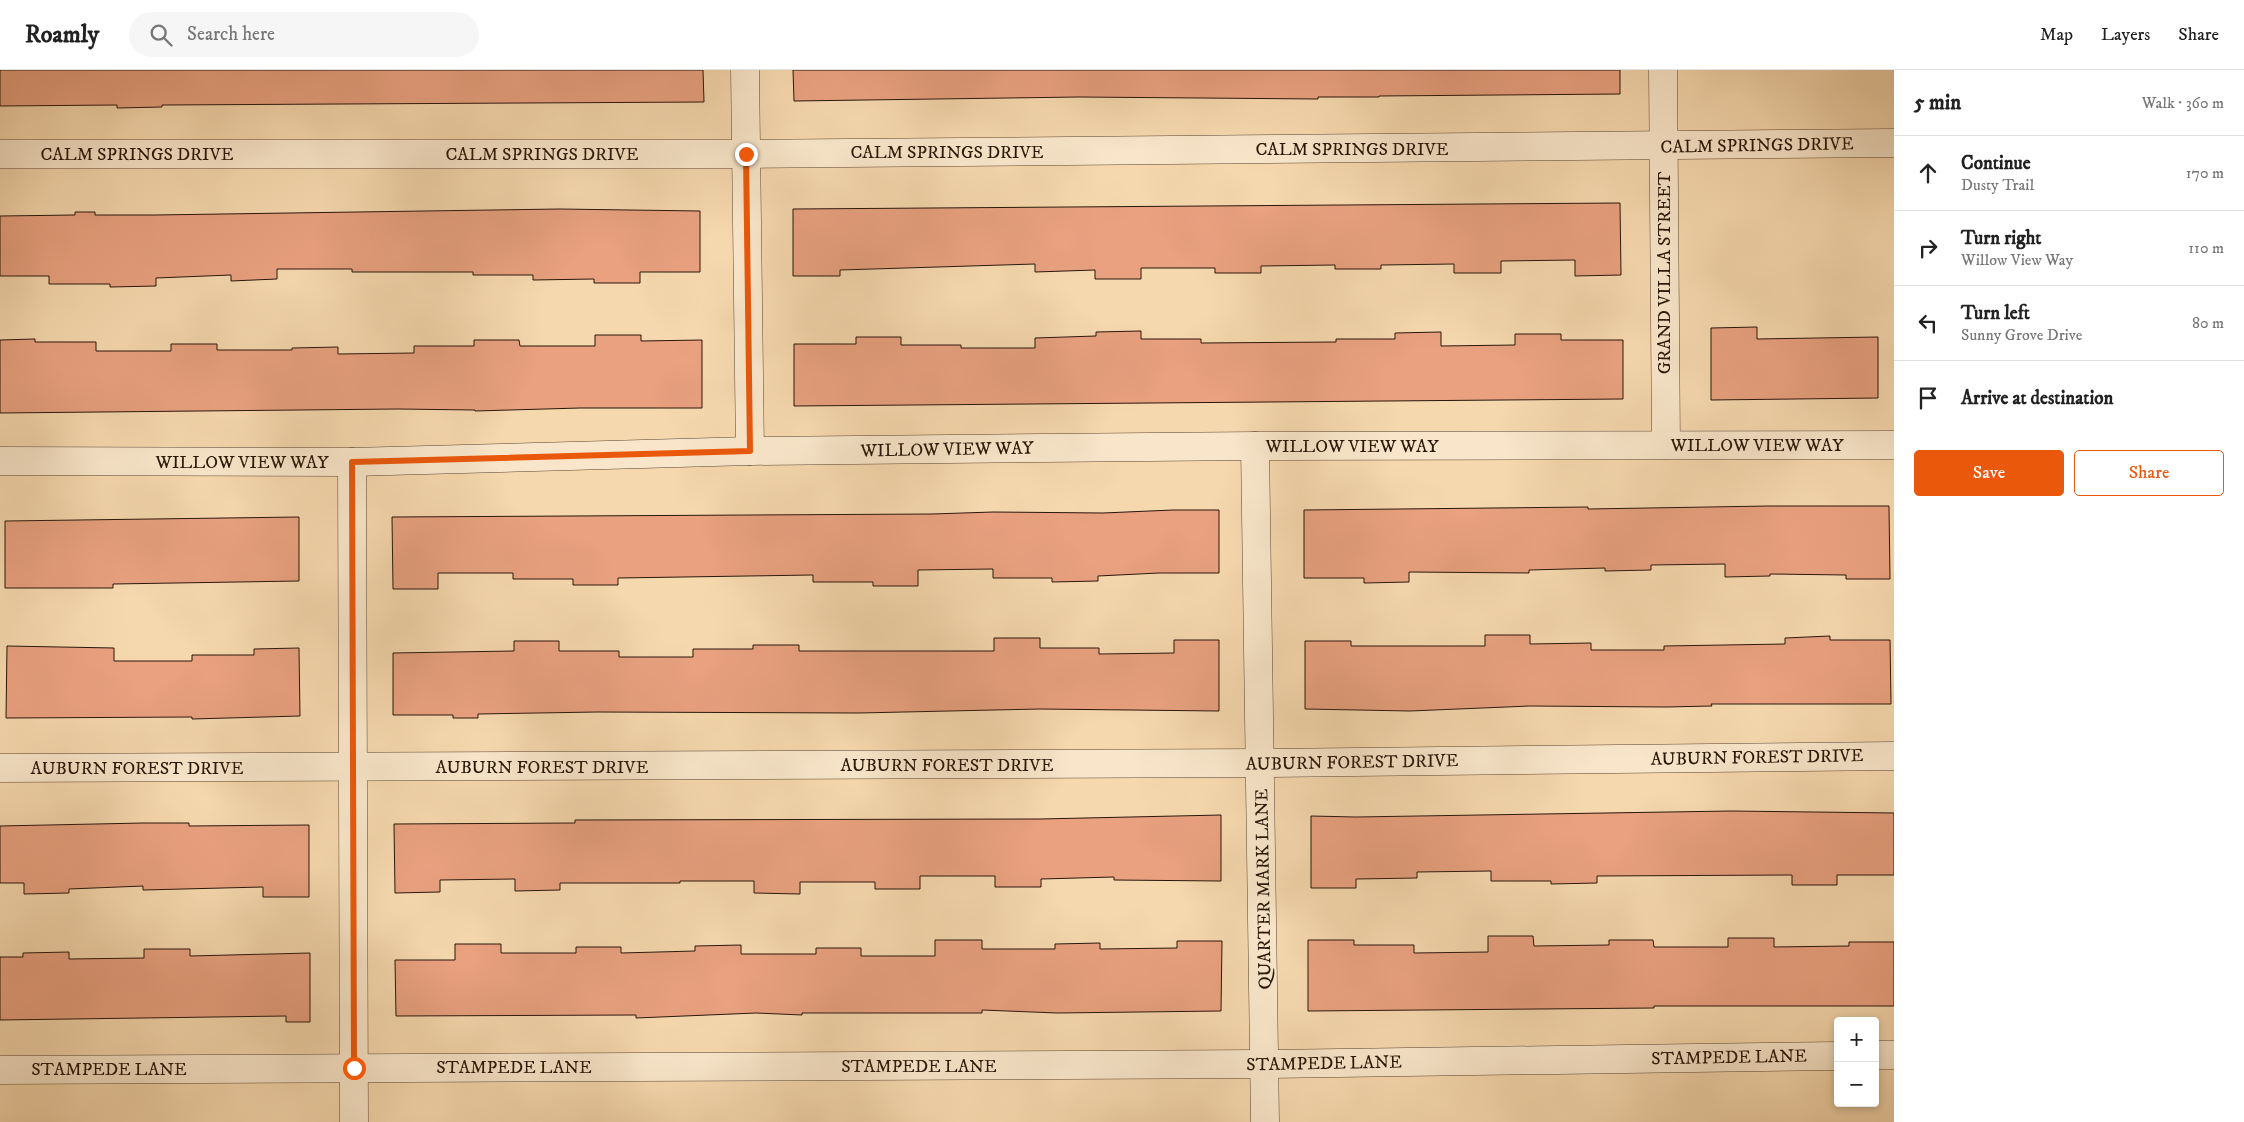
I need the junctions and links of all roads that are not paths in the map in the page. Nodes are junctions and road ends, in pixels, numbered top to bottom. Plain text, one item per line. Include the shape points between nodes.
1 (745, 70) edge
2 (1663, 70) edge
3 (1894, 144) edge
4 (1663, 146) junction
5 (0, 154) edge
6 (746, 154) junction
7 (1666, 445) junction
8 (1894, 445) edge
9 (1255, 446) junction
10 (750, 451) junction
11 (0, 461) edge
12 (352, 462) junction
13 (1894, 756) edge
14 (1262, 763) junction
15 (0, 768) edge
16 (352, 768) junction
17 (1879, 1055) edge
18 (1894, 1055) edge
19 (1834, 1056) edge
20 (1265, 1064) junction
21 (354, 1068) junction
22 (0, 1070) edge
23 (354, 1122) edge
24 (1265, 1122) edge

1 - 6 street
2 - 4 street, GRAND VILLA STREET
3 - 4 street, CALM SPRINGS DRIVE
4 - 6 street, CALM SPRINGS DRIVE
4 - 7 street, GRAND VILLA STREET
5 - 6 street, CALM SPRINGS DRIVE
6 - 10 street
7 - 8 street, WILLOW VIEW WAY
7 - 9 street, WILLOW VIEW WAY
9 - 10 street, WILLOW VIEW WAY
9 - 14 street, QUARTER MARK LANE
10 - 12 street, WILLOW VIEW WAY
11 - 12 street, WILLOW VIEW WAY
12 - 16 street
13 - 14 street, AUBURN FOREST DRIVE
14 - 16 street, AUBURN FOREST DRIVE
14 - 20 street, QUARTER MARK LANE
15 - 16 street, AUBURN FOREST DRIVE
16 - 21 street
17 - 18 street
19 - 20 street, STAMPEDE LANE
20 - 21 street, STAMPEDE LANE
20 - 24 street, QUARTER MARK LANE
21 - 22 street, STAMPEDE LANE
21 - 23 street

